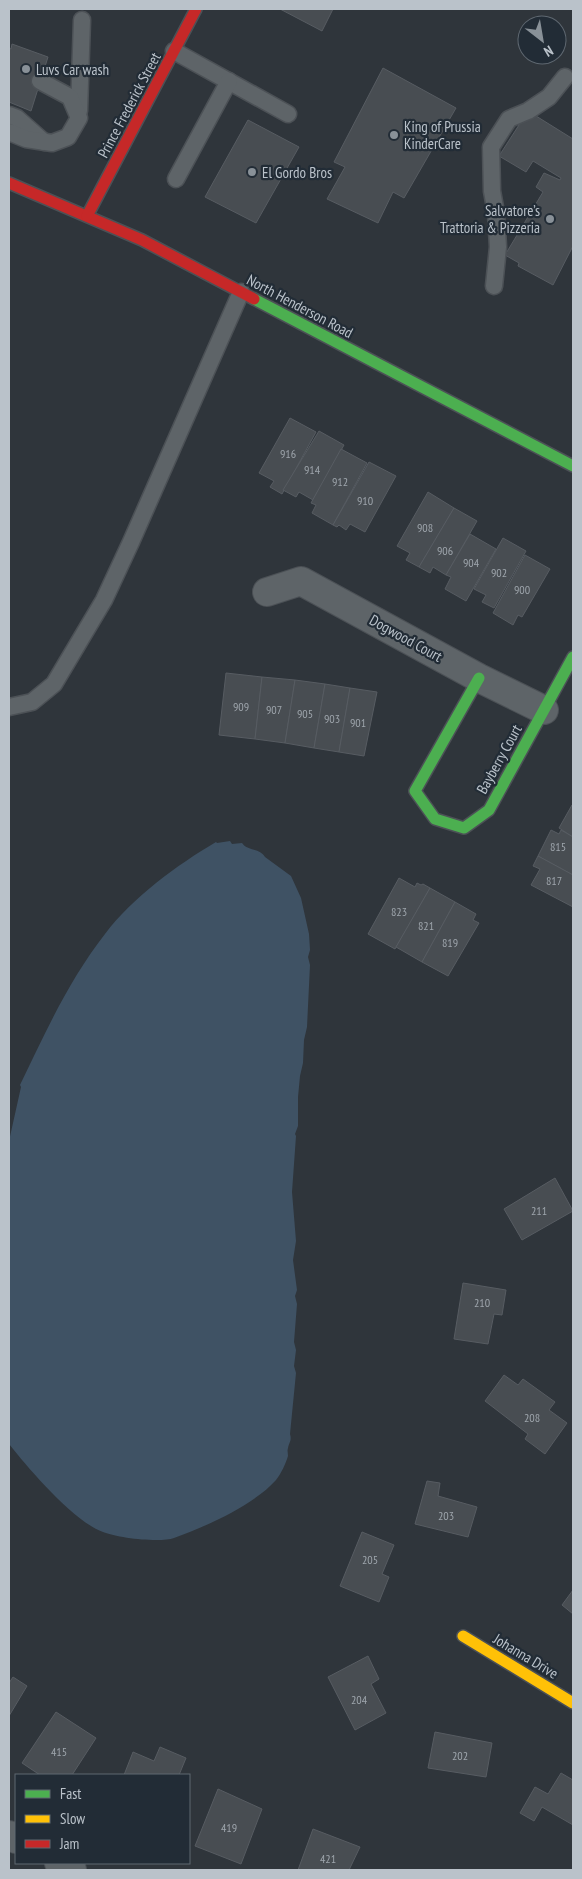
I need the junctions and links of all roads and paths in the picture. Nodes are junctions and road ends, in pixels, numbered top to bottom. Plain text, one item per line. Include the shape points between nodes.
1 (196, 9) edge
2 (82, 20) dead end
3 (174, 51) junction
4 (565, 76) dead end
5 (40, 81) dead end
6 (228, 81) junction
7 (288, 114) dead end
8 (9, 115) edge
9 (79, 118) junction
10 (9, 132) edge
11 (44, 142) junction
12 (176, 179) dead end
13 (9, 183) edge
14 (87, 216) junction
15 (494, 286) dead end
16 (241, 292) junction
17 (573, 466) edge
18 (266, 592) dead end
19 (573, 657) edge
20 (479, 678) junction
21 (9, 707) edge
22 (544, 710) junction
23 (462, 1636) dead end
24 (573, 1702) edge
25 (61, 1864) edge
26 (72, 1870) edge

1 - 3 street, Prince Frederick Street
2 - 9 lane
3 - 6 lane
3 - 14 street, Prince Frederick Street
4 - 15 lane via 550,97 509,119 491,148 498,247
5 - 9 lane via 70,97
6 - 7 lane
6 - 12 lane
8 - 11 lane via 17,118
9 - 11 lane via 68,138
10 - 11 lane via 26,140
13 - 14 street, North Henderson Road
14 - 16 street, North Henderson Road via 142,240
16 - 17 street, North Henderson Road
16 - 21 lane via 104,600 54,684 32,702
18 - 20 street, Dogwood Court via 301,581
19 - 22 street, Bayberry Court
20 - 22 street, Dogwood Court
20 - 22 street, Bayberry Court via 415,791 435,819 464,828 489,810
23 - 24 street, Johanna Drive
25 - 26 street

